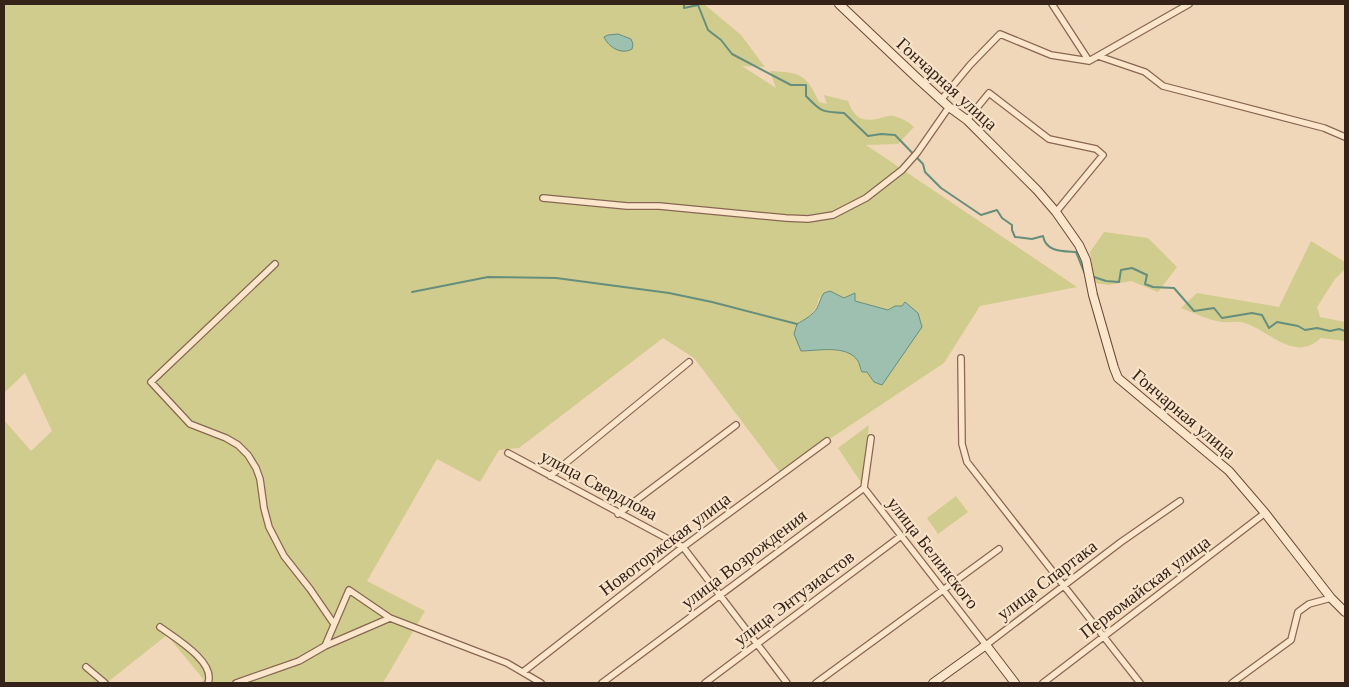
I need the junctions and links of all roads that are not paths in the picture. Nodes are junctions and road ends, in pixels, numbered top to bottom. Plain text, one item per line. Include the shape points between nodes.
1 (839, 4) edge
2 (1052, 4) edge
3 (1188, 4) edge
4 (1098, 56) junction
5 (1089, 61) junction
6 (941, 100) junction
7 (949, 107) junction
8 (967, 120) junction
9 (1345, 137) edge
10 (543, 198) dead end
11 (1056, 212) junction
12 (276, 264) dead end
13 (961, 358) dead end
14 (689, 362) dead end
15 (736, 425) dead end
16 (871, 438) dead end
17 (827, 441) dead end
18 (508, 453) dead end
19 (550, 476) junction
20 (864, 488) junction
21 (1180, 501) dead end
22 (1265, 513) junction
23 (618, 514) junction
24 (901, 536) junction
25 (683, 548) junction
26 (999, 549) dead end
27 (1064, 585) junction
28 (943, 590) junction
29 (720, 596) junction
30 (1331, 598) junction
31 (1345, 612) edge
32 (390, 618) junction
33 (334, 624) junction
34 (160, 627) dead end
35 (1104, 637) junction
36 (758, 644) junction
37 (986, 645) junction
38 (325, 646) junction
39 (86, 668) dead end
40 (523, 672) junction
41 (105, 683) edge
42 (208, 683) edge
43 (236, 683) edge
44 (541, 683) edge
45 (602, 683) edge
46 (705, 683) edge
47 (787, 683) edge
48 (816, 683) edge
49 (933, 683) edge
50 (1015, 683) edge
51 (1043, 683) edge
52 (1140, 683) edge
53 (1232, 683) edge

1 - 6 street, Гончарная улица
2 - 5 street
3 - 4 street
4 - 5 street
4 - 9 street via 1145,72 1164,86 1324,128
5 - 6 street via 1051,55 1000,34
6 - 7 street, Гончарная улица
7 - 8 street, Гончарная улица
7 - 10 street via 902,170 866,198 833,215 786,218
8 - 11 street, Гончарная улица
8 - 11 street via 990,93 1049,139 1096,149 1102,155
11 - 22 street, Гончарная улица via 1086,260 1118,378 1229,471
12 - 33 street via 151,382 190,424 226,438 248,455 260,479 269,527 284,556
13 - 27 street via 962,449 967,462
14 - 19 street
15 - 23 street
16 - 20 street
17 - 25 street, Новоторжская улица
18 - 19 street, улица Свердлова
19 - 23 street, улица Свердлова
20 - 24 street, улица Белинского
20 - 29 street, улица Возрождения
21 - 27 street, улица Спартака
22 - 30 street, Гончарная улица
22 - 35 street, Первомайская улица
23 - 25 street, улица Свердлова
24 - 28 street, улица Белинского
24 - 36 street, улица Энтузиастов
25 - 29 street, улица Свердлова
25 - 40 street, Новоторжская улица
26 - 28 street
27 - 35 street
27 - 37 street, улица Спартака
28 - 37 street, улица Белинского
28 - 48 street
29 - 36 street, улица Свердлова
29 - 45 street, улица Возрождения
30 - 31 street, Гончарная улица
30 - 53 street via 1309,604 1298,612 1290,640
32 - 33 street via 349,590
32 - 38 street
32 - 40 street via 441,636
33 - 38 street
34 - 42 street via 204,663 209,672
35 - 51 street, Первомайская улица
35 - 52 street
36 - 46 street, улица Энтузиастов
36 - 47 street, улица Свердлова
37 - 49 street, улица Спартака
37 - 50 street, улица Белинского
38 - 43 street via 299,661
39 - 41 street
40 - 44 street

